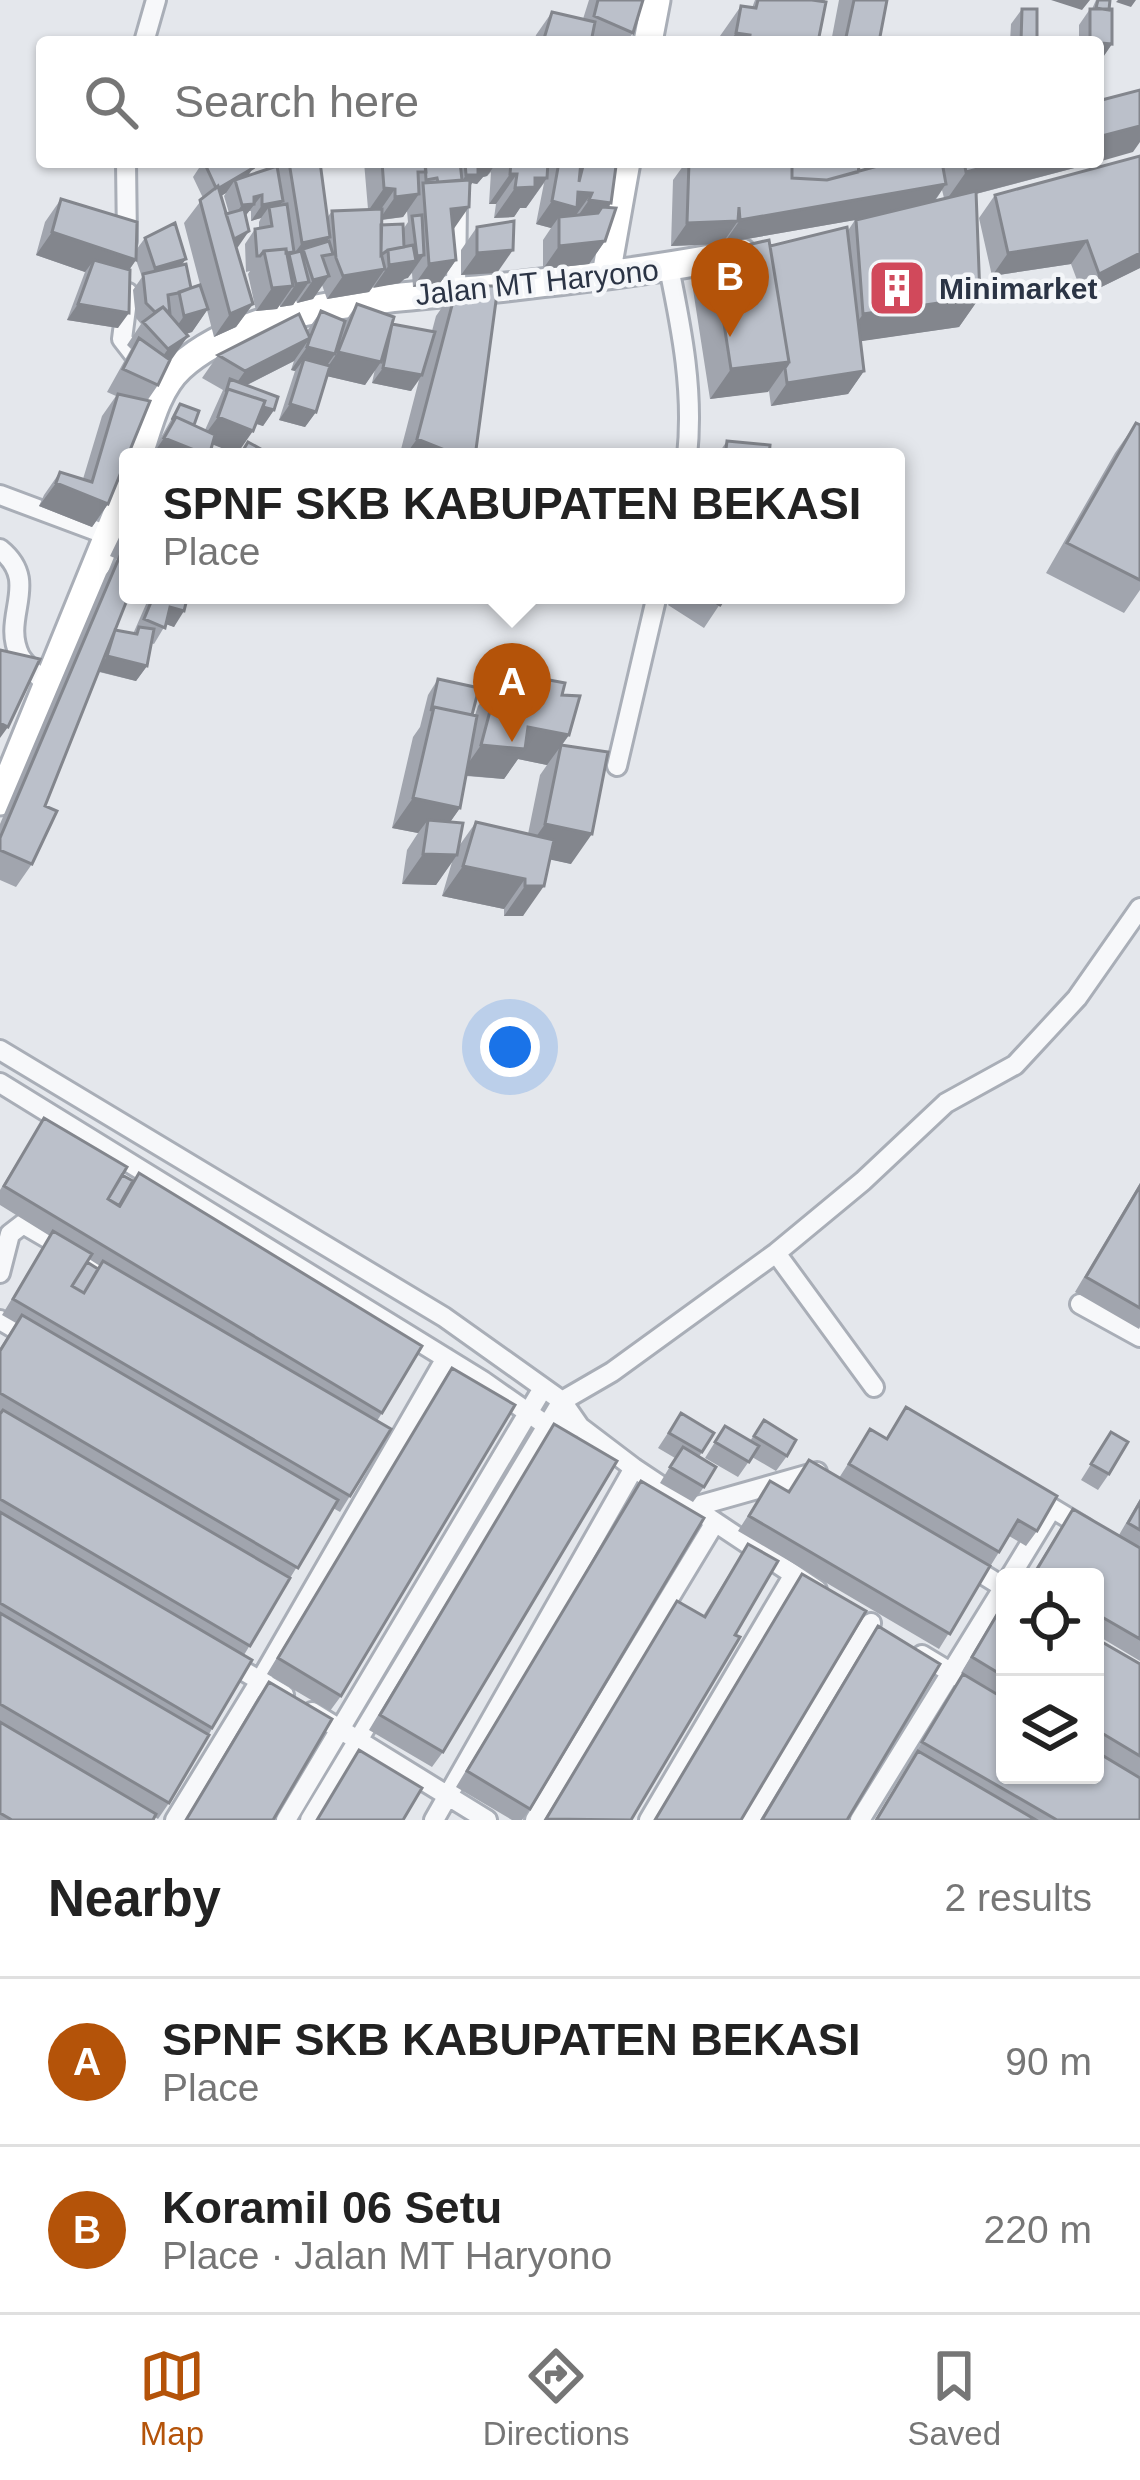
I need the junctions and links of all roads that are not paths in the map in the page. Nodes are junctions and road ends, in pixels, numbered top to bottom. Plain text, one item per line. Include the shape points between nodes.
1 (156, 0) edge
2 (656, 0) edge
3 (146, 36) edge
4 (649, 36) edge
5 (126, 168) edge
6 (625, 168) edge
7 (457, 195) edge
8 (770, 247) edge
9 (668, 268) junction
10 (606, 275) junction
11 (456, 292) junction
12 (165, 386) junction
13 (141, 448) edge
14 (688, 448) edge
15 (0, 494) edge
16 (119, 512) edge
17 (110, 536) junction
18 (0, 549) edge
19 (655, 604) edge
20 (47, 684) junction
21 (616, 766) dead end
22 (0, 801) edge
23 (1138, 916) edge
24 (0, 1049) edge
25 (0, 1083) edge
26 (776, 1253) junction
27 (0, 1273) edge
28 (130, 1287) edge
29 (1080, 1304) dead end
30 (0, 1320) edge
31 (1140, 1337) edge
32 (41, 1344) edge
33 (446, 1358) junction
34 (543, 1388) junction
35 (874, 1388) dead end
36 (562, 1401) junction
37 (527, 1413) junction
38 (546, 1425) junction
39 (580, 1427) junction
40 (374, 1435) edge
41 (394, 1448) junction
42 (634, 1468) junction
43 (834, 1481) edge
44 (1014, 1485) edge
45 (689, 1508) junction
46 (1052, 1508) junction
47 (328, 1513) edge
48 (714, 1524) junction
49 (349, 1525) junction
50 (1105, 1540) edge
51 (947, 1552) edge
52 (1016, 1568) edge
53 (794, 1576) junction
54 (996, 1579) edge
55 (282, 1591) edge
56 (832, 1600) edge
57 (996, 1600) edge
58 (302, 1603) junction
59 (852, 1612) edge
60 (871, 1623) junction
61 (891, 1636) edge
62 (200, 1646) edge
63 (911, 1648) edge
64 (950, 1672) junction
65 (260, 1681) junction
66 (996, 1700) edge
67 (338, 1728) junction
68 (357, 1740) junction
69 (193, 1746) edge
70 (899, 1755) junction
71 (213, 1758) junction
72 (918, 1766) edge
73 (448, 1796) junction
74 (175, 1820) edge
75 (286, 1820) edge
76 (310, 1820) edge
77 (434, 1820) edge
78 (487, 1820) edge
79 (535, 1820) edge
80 (649, 1820) edge
81 (750, 1820) edge
82 (860, 1820) edge

1 - 3 street
2 - 4 main road
5 - 12 street via 122,339
6 - 10 main road
7 - 11 street
8 - 9 main road, Jalan MT Haryono
9 - 10 main road, Jalan MT Haryono
9 - 14 street via 683,334
10 - 11 main road, Jalan MT Haryono
11 - 12 main road, Jalan MT Haryono via 299,313 194,356
12 - 13 main road, Jalan MT Haryono
15 - 17 street
16 - 17 main road
17 - 20 main road
18 - 20 street via 20,571 14,636 21,658
19 - 21 street
20 - 22 main road
23 - 26 street via 1015,1065 946,1103
24 - 34 street via 444,1317
25 - 33 street
26 - 35 street
26 - 36 street
27 - 28 street via 10,1234 23,1224
29 - 31 street
30 - 32 street
33 - 37 street
33 - 41 street
34 - 36 street
34 - 37 street
36 - 38 street
36 - 39 street
37 - 38 street
37 - 67 street
38 - 39 street
38 - 68 street
39 - 42 street
40 - 41 street
41 - 49 street
42 - 45 street
42 - 73 street
43 - 45 street via 810,1472
44 - 46 street
45 - 48 street
46 - 50 street
46 - 52 street
47 - 49 street
48 - 53 street
48 - 79 street
49 - 58 street
51 - 54 street
53 - 56 street
53 - 80 street
55 - 58 street
57 - 64 street
58 - 65 street
59 - 60 street
60 - 61 street
60 - 81 street
62 - 65 street
63 - 64 street
64 - 66 street
64 - 70 street
65 - 67 street
65 - 71 street
67 - 68 street
67 - 75 street
68 - 73 street
68 - 76 street
69 - 71 street
70 - 72 street
70 - 82 street
71 - 74 street
73 - 77 street
73 - 78 street

